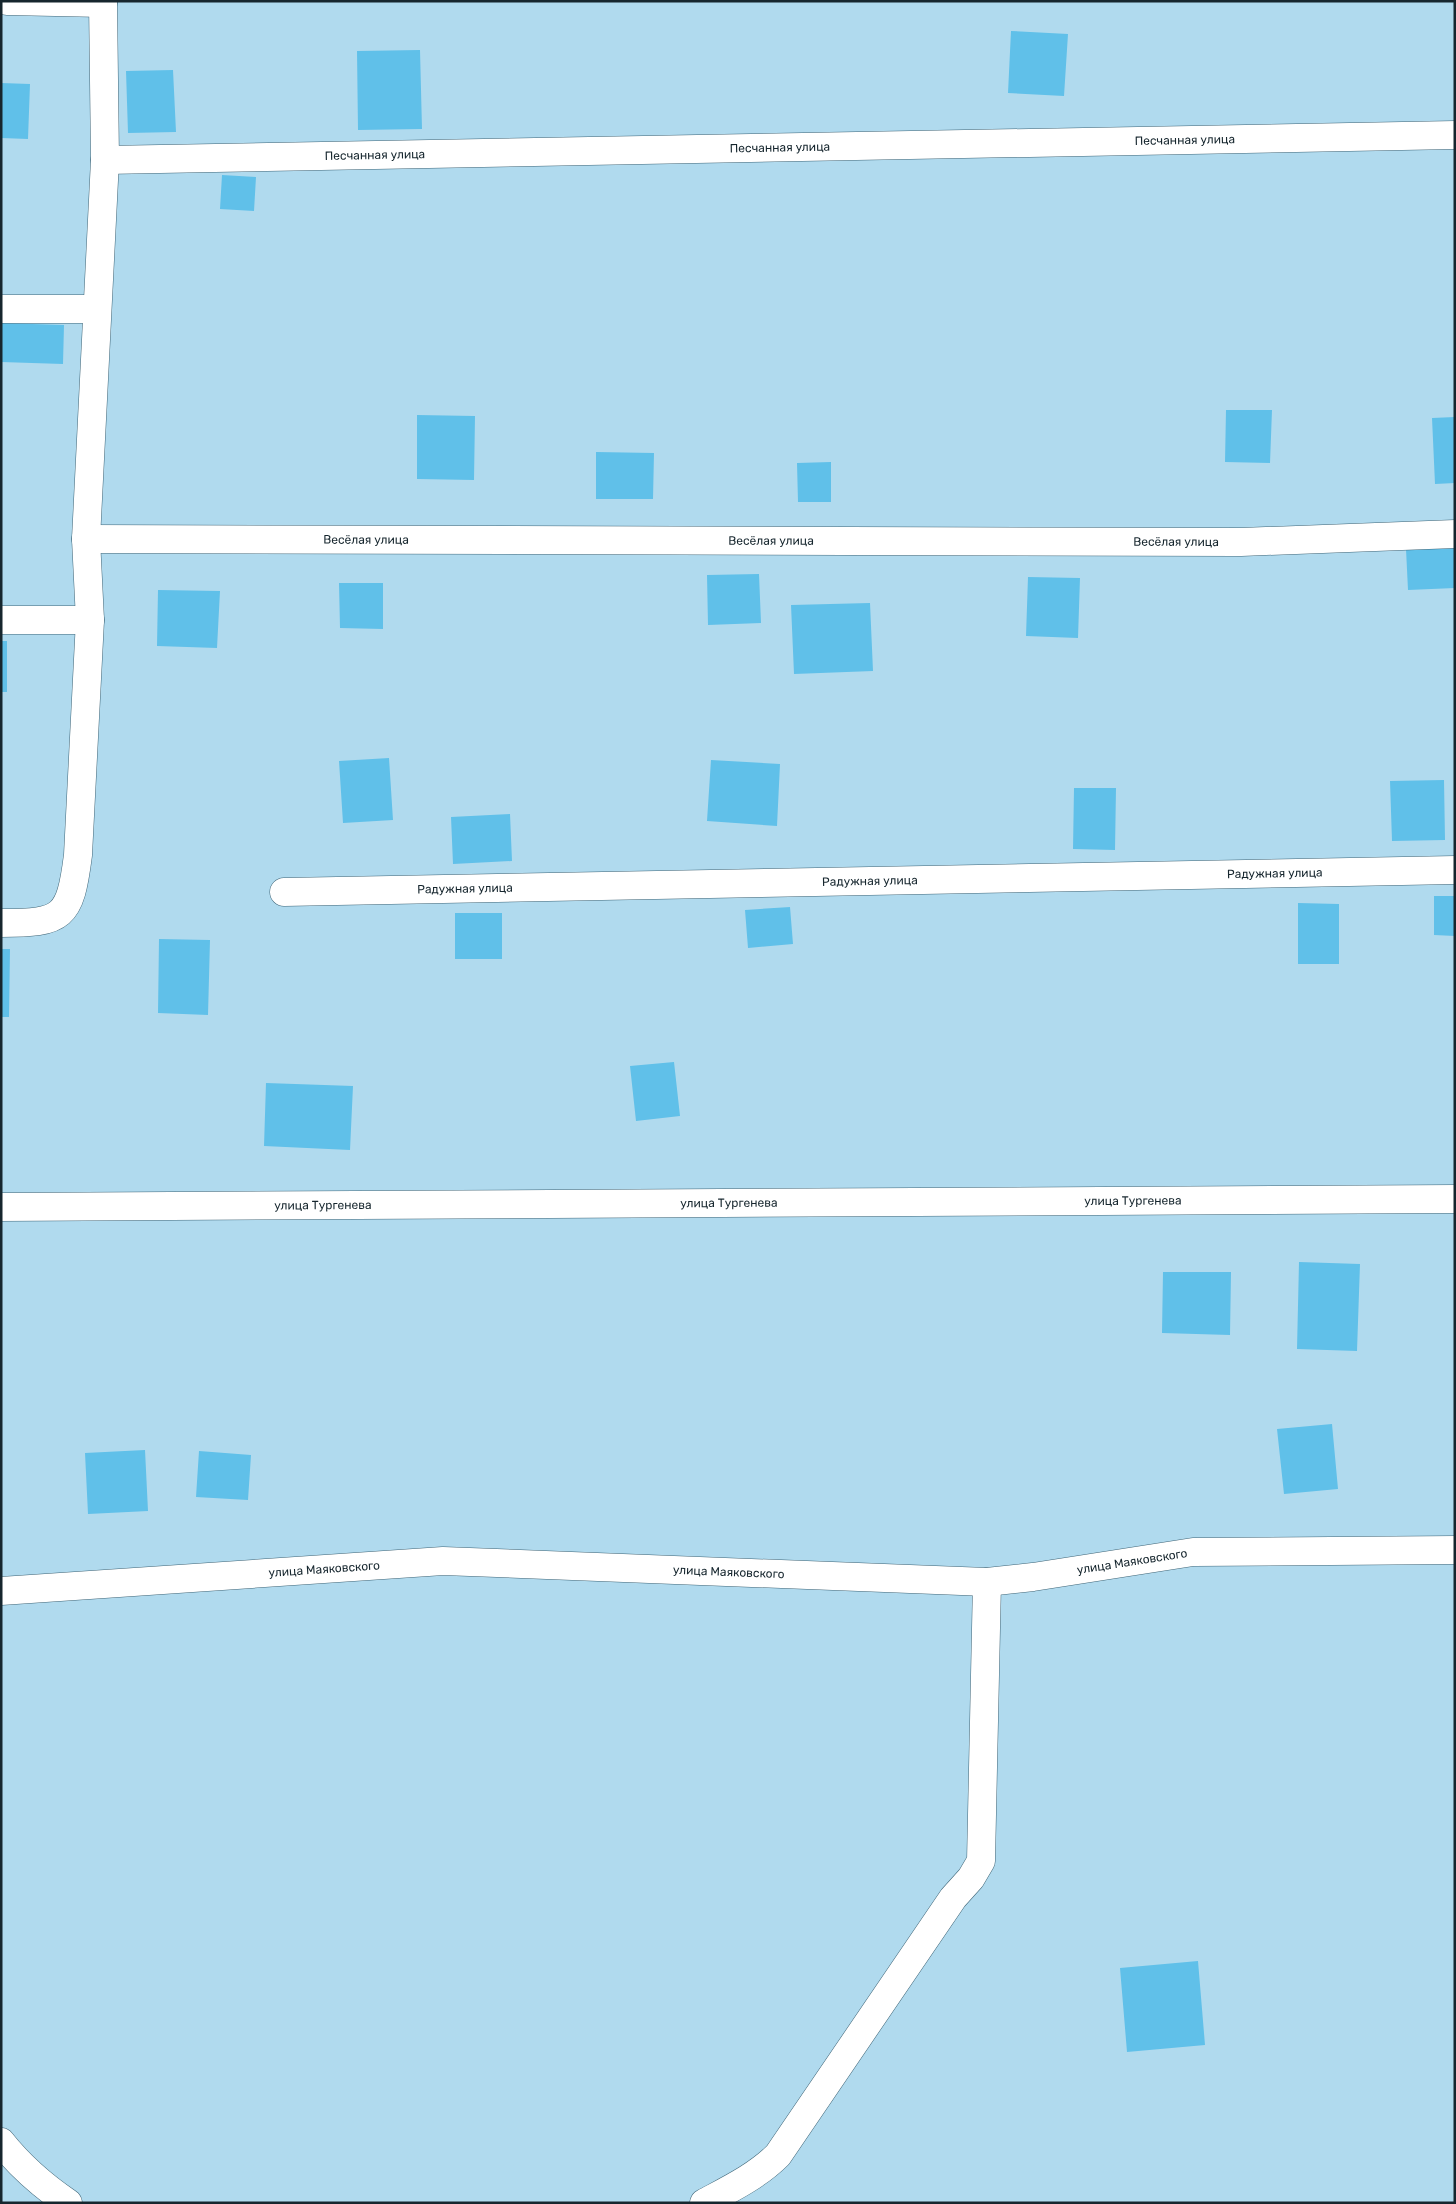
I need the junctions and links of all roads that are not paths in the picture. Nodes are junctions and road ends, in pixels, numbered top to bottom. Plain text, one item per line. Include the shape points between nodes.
1 (7, 1) edge
2 (102, 2) edge
3 (1455, 135) edge
4 (105, 160) junction
5 (1, 309) edge
6 (96, 309) junction
7 (1455, 534) edge
8 (86, 539) junction
9 (1, 620) edge
10 (90, 620) junction
11 (1455, 870) edge
12 (284, 892) dead end
13 (1, 923) edge
14 (1455, 1199) edge
15 (1, 1207) edge
16 (1455, 1550) edge
17 (986, 1582) junction
18 (1, 1591) edge
19 (1, 2142) edge
20 (68, 2203) edge
21 (704, 2203) edge

1 - 2 street
2 - 4 street
3 - 4 street, Песчанная улица
4 - 6 street
5 - 6 street
6 - 8 street
7 - 8 street, Весёлая улица via 1241,542
8 - 10 street
9 - 10 street
10 - 13 street via 75,882 65,908 53,919 36,923
11 - 12 street, Радужная улица
14 - 15 street, улица Тургенева
16 - 17 street, улица Маяковского via 1193,1552
17 - 18 street, улица Маяковского via 443,1561
17 - 21 street via 981,1862 953,1898 778,2155 738,2185
19 - 20 street via 43,2186

